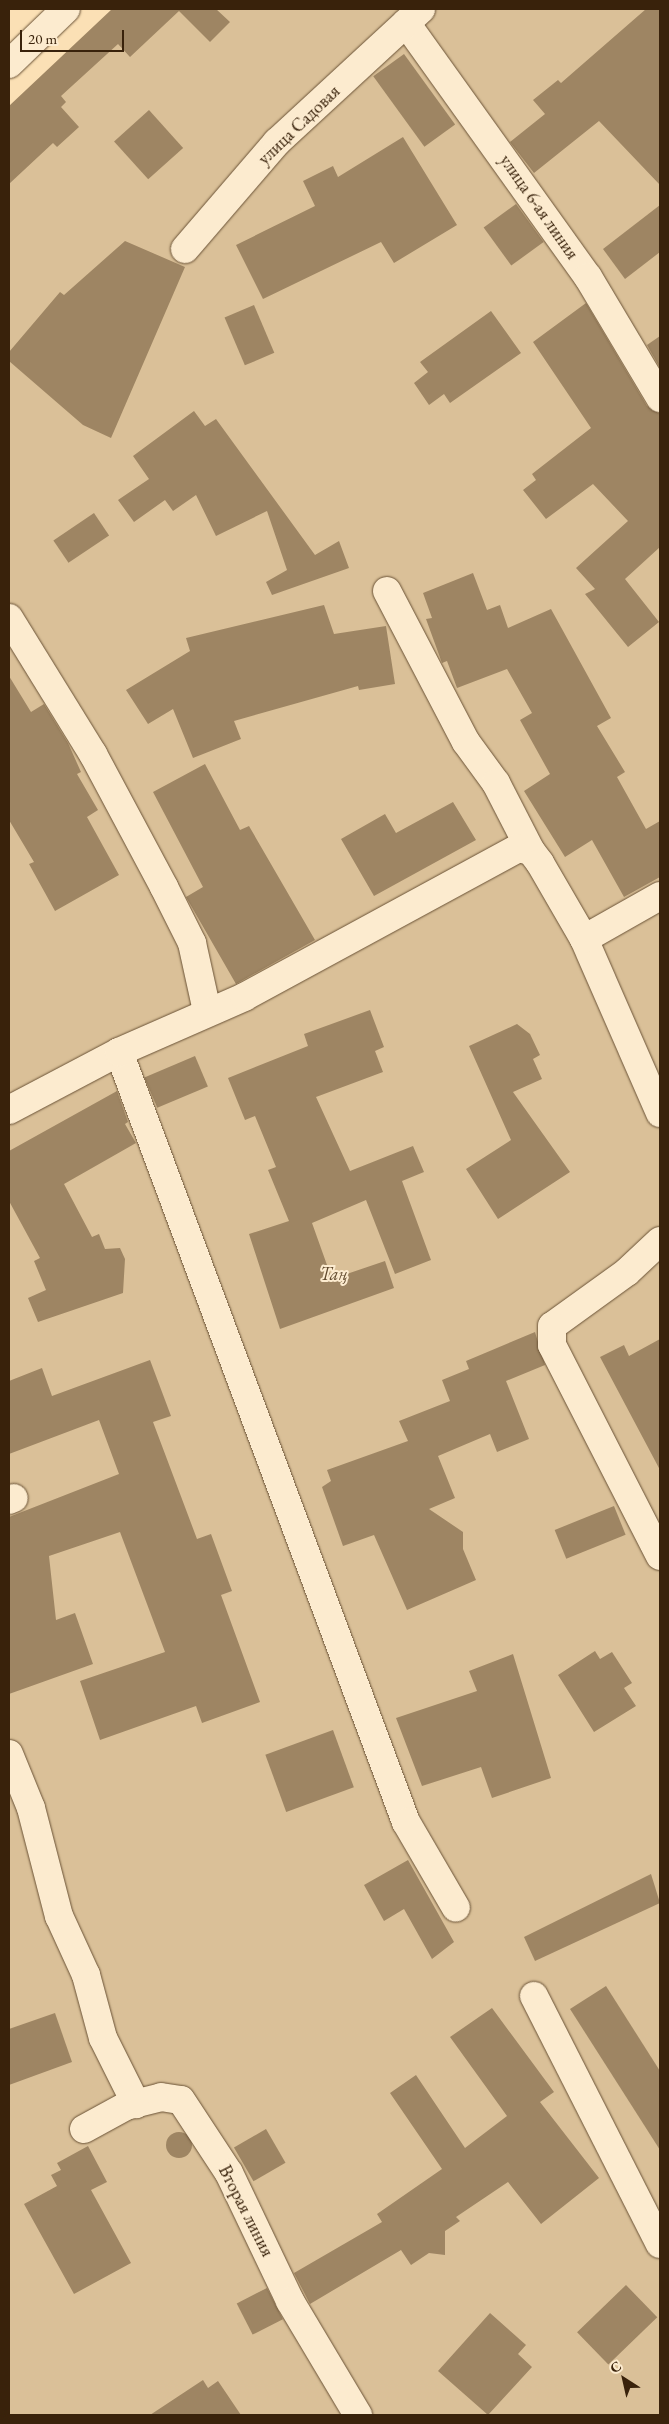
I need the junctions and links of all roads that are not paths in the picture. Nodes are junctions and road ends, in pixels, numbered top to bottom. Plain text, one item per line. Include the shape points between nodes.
1 (66, 9) edge
2 (414, 16) edge
3 (9, 64) edge
4 (185, 249) dead end
5 (660, 398) edge
6 (387, 590) dead end
7 (9, 618) edge
8 (531, 851) junction
9 (660, 896) edge
10 (584, 939) junction
11 (208, 1011) junction
12 (119, 1052) junction
13 (9, 1110) edge
14 (660, 1113) edge
15 (660, 1241) edge
16 (660, 1556) edge
17 (9, 1754) edge
18 (456, 1908) dead end
19 (534, 1996) dead end
20 (136, 2104) junction
21 (84, 2128) dead end
22 (660, 2244) edge
23 (358, 2415) edge

1 - 3 street
2 - 4 street, улица Садовая via 277,142
2 - 5 street, улица 6-ая линия via 588,277
6 - 8 street via 466,742 496,783
7 - 11 street via 93,754 123,818 164,887 192,943
8 - 10 street
8 - 11 street via 518,848 244,997
9 - 10 street
10 - 14 street
11 - 12 street
12 - 13 street
12 - 18 street via 406,1822 442,1890
15 - 16 street via 627,1272 552,1326 552,1345
17 - 20 street via 31,1808 59,1916 86,1975 103,2038
19 - 22 street
20 - 21 street, Вторая линия
20 - 23 street, Вторая линия via 161,2097 181,2100 229,2173 290,2301

